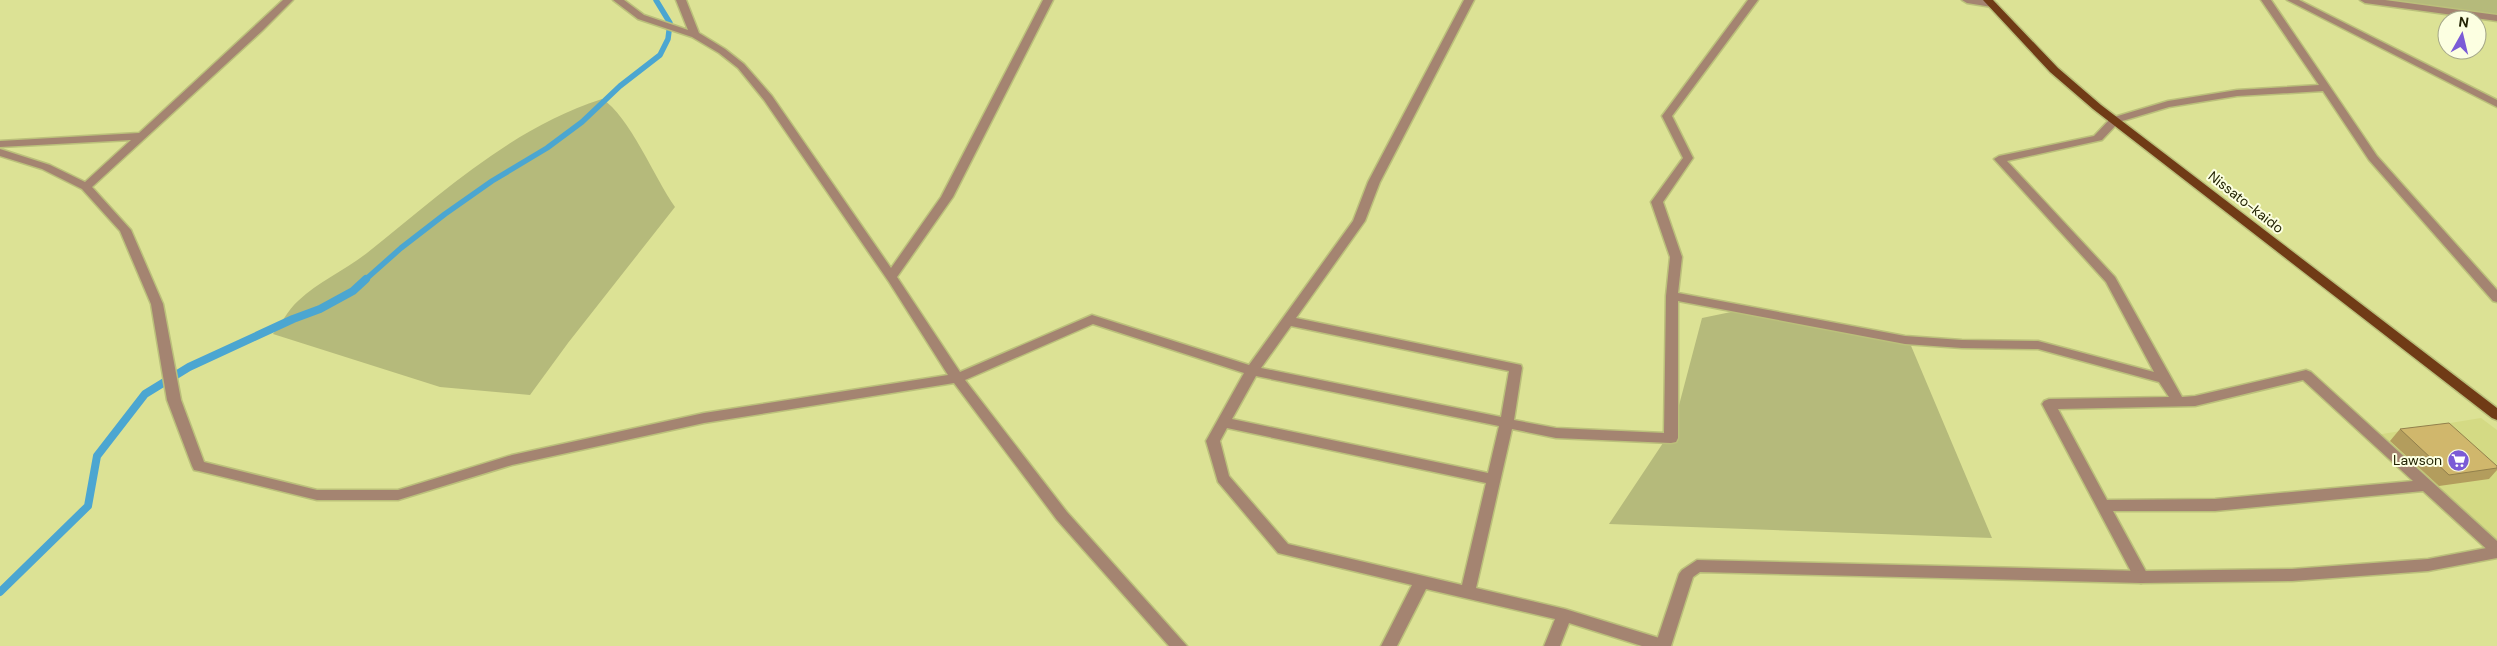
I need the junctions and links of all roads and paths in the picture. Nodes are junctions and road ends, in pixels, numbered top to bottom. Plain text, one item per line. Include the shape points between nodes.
1 (288, 0) edge
2 (618, 0) edge
3 (681, 0) edge
4 (1048, 0) edge
5 (1469, 0) edge
6 (1753, 0) edge
7 (1967, 0) edge
8 (2266, 0) edge
9 (2292, 0) edge
10 (2365, 0) edge
11 (1990, 2) edge
12 (2497, 18) edge
13 (695, 35) junction
14 (2325, 88) junction
15 (2497, 104) edge
16 (2115, 120) junction
17 (142, 136) junction
18 (1, 151) edge
19 (86, 187) junction
20 (891, 276) junction
21 (1672, 296) junction
22 (2497, 298) edge
23 (1288, 321) junction
24 (1252, 371) junction
25 (957, 378) junction
26 (2164, 379) junction
27 (2178, 401) junction
28 (2497, 415) edge
29 (1224, 422) junction
30 (1507, 423) junction
31 (1494, 479) junction
32 (2426, 485) junction
33 (2103, 506) junction
34 (2497, 551) edge
35 (2141, 577) junction
36 (1422, 580) junction
37 (1468, 591) junction
38 (1565, 616) junction
39 (1179, 646) edge
40 (1389, 646) edge
41 (1552, 646) edge
42 (1662, 646) edge

1 - 17 street
2 - 13 street via 641,16
3 - 13 street
4 - 20 street via 947,197
5 - 23 street via 1374,182 1359,220
6 - 21 street via 1667,116 1688,158 1656,202 1676,257
7 - 11 street
8 - 14 street
9 - 15 street
10 - 12 street
11 - 16 main road, Nissato-kaido via 2054,70
13 - 20 street via 741,66 768,98
14 - 16 street via 2237,92 2168,104
14 - 22 street via 2373,158
16 - 26 street via 2098,138 1999,159 2111,280
16 - 28 main road, Nissato-kaido
17 - 18 street
17 - 19 street
18 - 19 street via 46,167
19 - 25 street via 125,230 157,304 174,400 199,466 317,495 398,495 512,460 695,420
20 - 25 street
21 - 26 street via 1905,340 2038,344
21 - 30 street via 1671,438 1556,434
23 - 24 street
23 - 30 street via 1516,368
24 - 25 street via 1092,319
24 - 29 street
24 - 30 street
25 - 39 street via 1062,516
26 - 27 street
27 - 32 street via 2306,375
27 - 33 street via 2048,404
29 - 31 street
29 - 36 street via 1213,441 1223,478 1283,548
30 - 31 street
31 - 37 street
32 - 33 street via 2215,505
32 - 34 street
33 - 35 street
34 - 35 street via 2428,565 2302,574
35 - 42 street via 1697,566 1687,574
36 - 37 street
36 - 40 street
37 - 38 street
38 - 41 street
38 - 42 street

